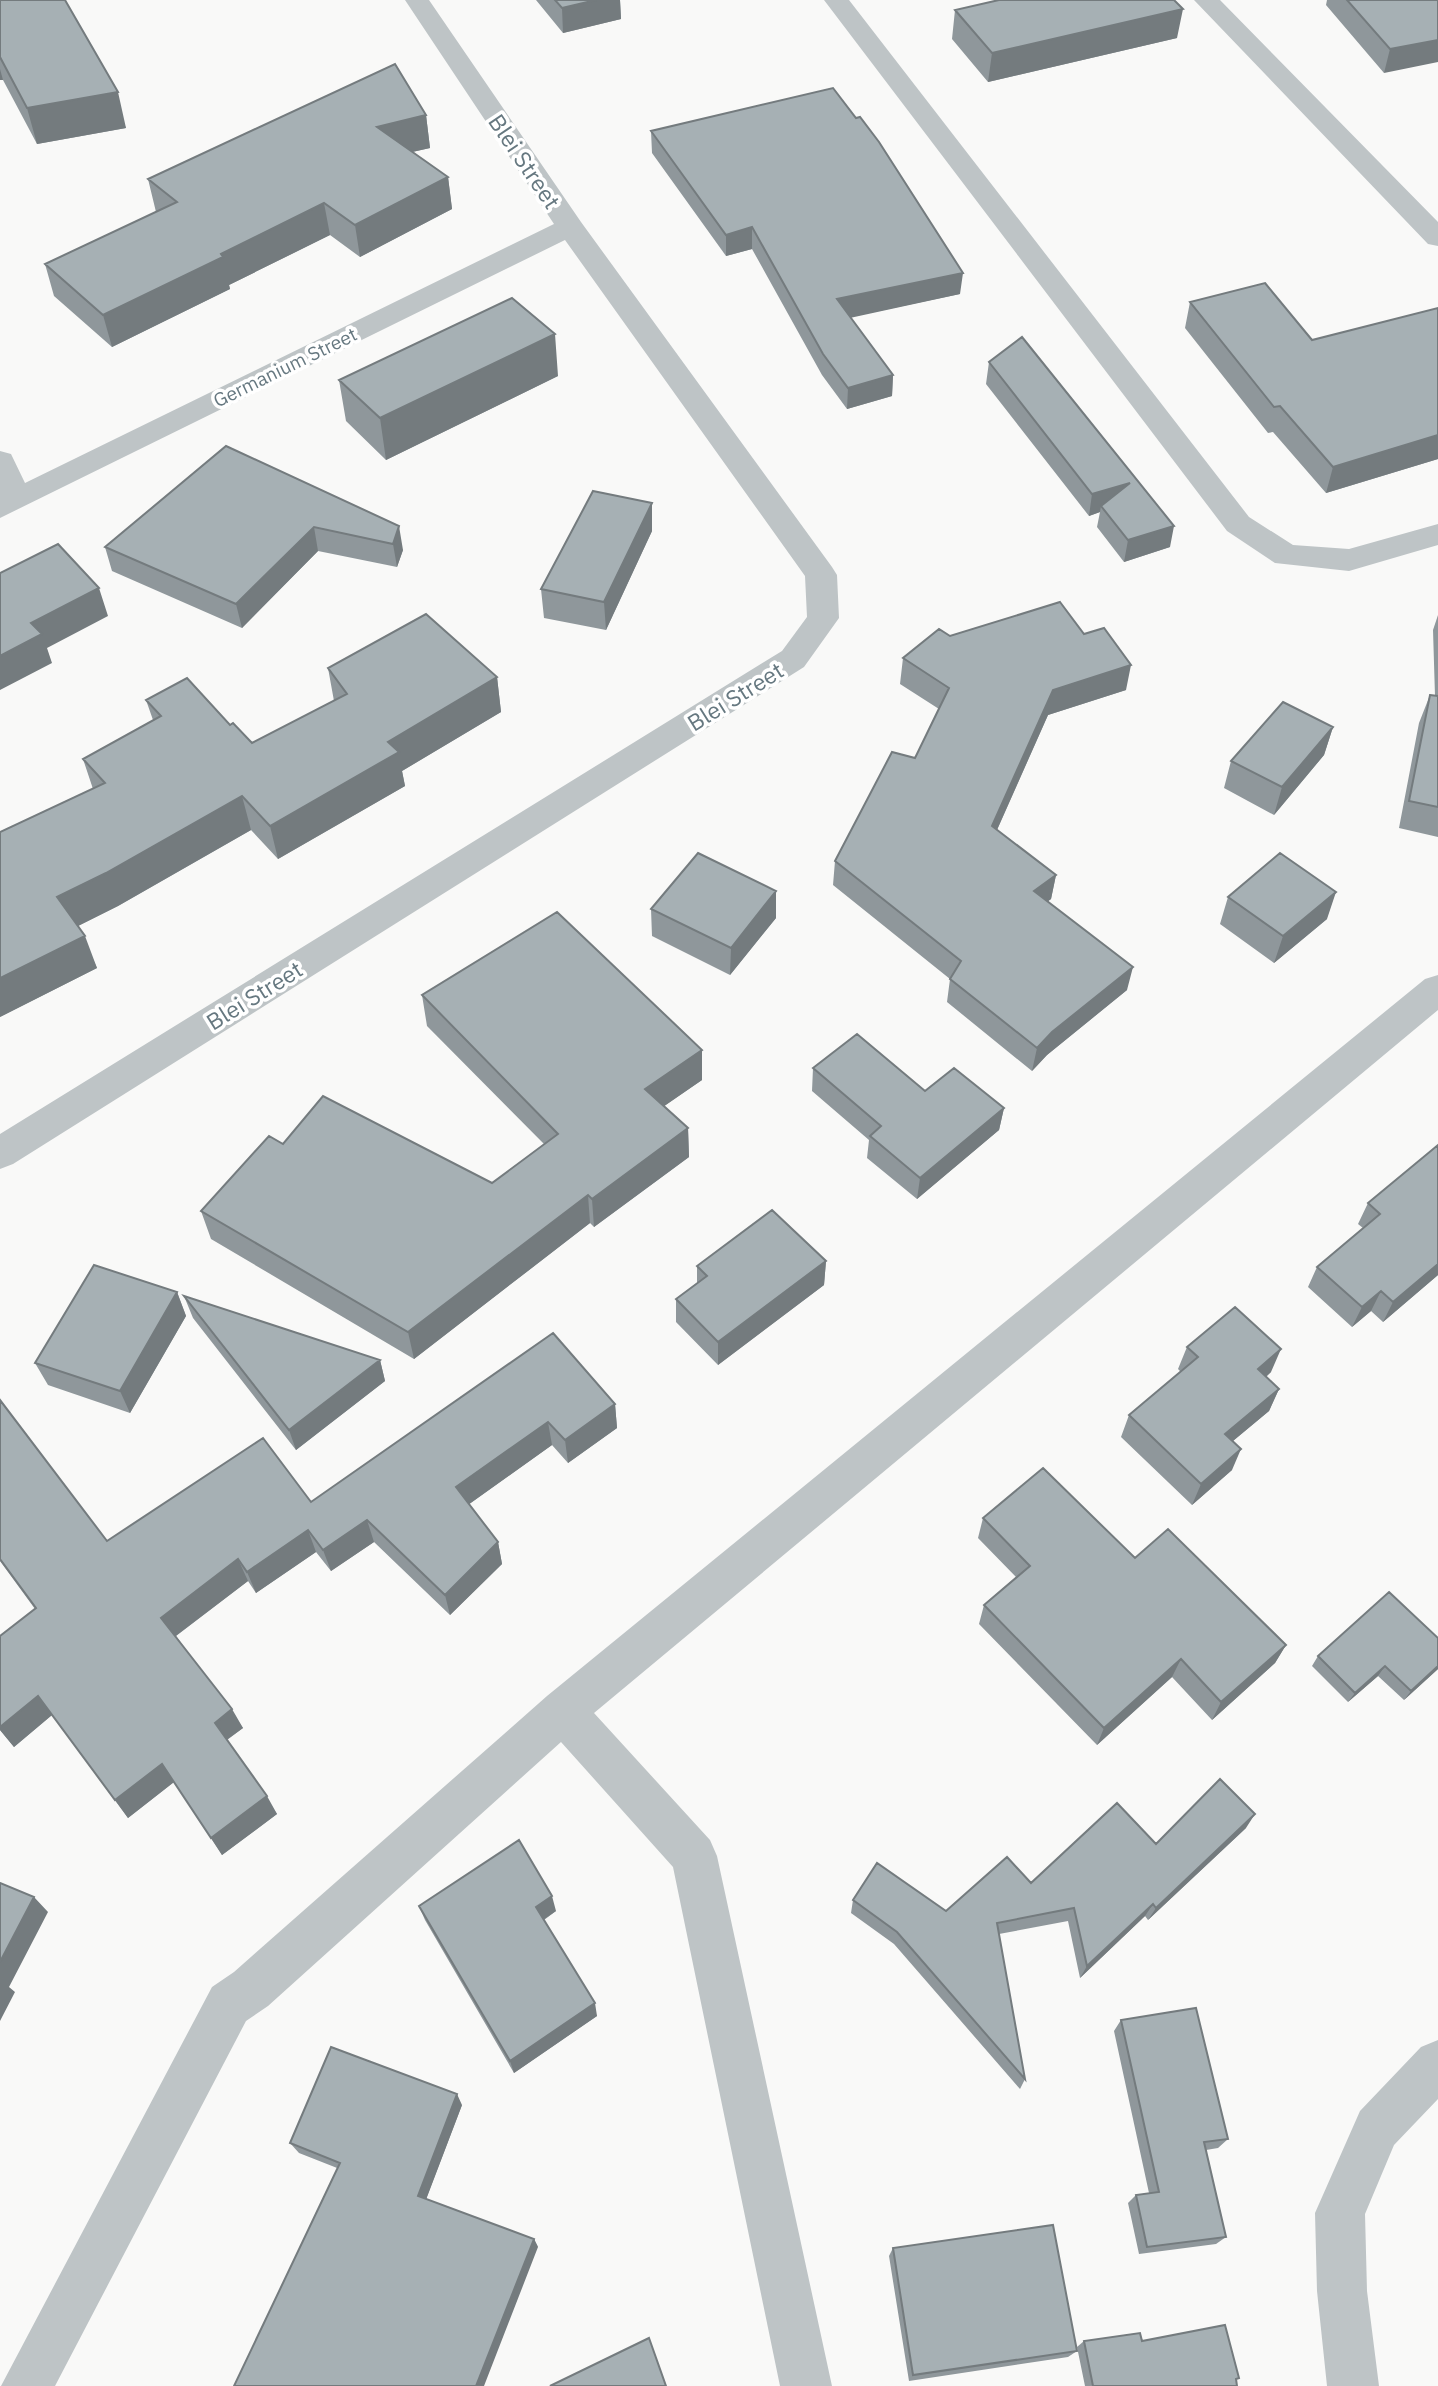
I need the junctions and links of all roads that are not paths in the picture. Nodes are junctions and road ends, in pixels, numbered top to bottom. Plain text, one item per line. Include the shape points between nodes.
1 (417, 0) edge
2 (836, 0) edge
3 (1206, 0) edge
4 (570, 227) junction
5 (1438, 238) edge
6 (0, 461) edge
7 (9, 504) edge
8 (1438, 534) edge
9 (1438, 989) edge
10 (0, 1153) edge
11 (563, 1712) junction
12 (1438, 2064) edge
13 (27, 2386) edge
14 (806, 2386) edge
15 (1353, 2386) edge

1 - 4 street, Blei Street
2 - 8 street via 1238,524 1286,555 1349,560
3 - 5 street
4 - 7 street, Germanium Street
4 - 10 street, Blei Street via 821,575 823,618 793,659
6 - 7 street
9 - 11 street
11 - 13 street via 229,2004
11 - 14 street via 694,1856
12 - 15 street via 1377,2128 1340,2213 1342,2291

